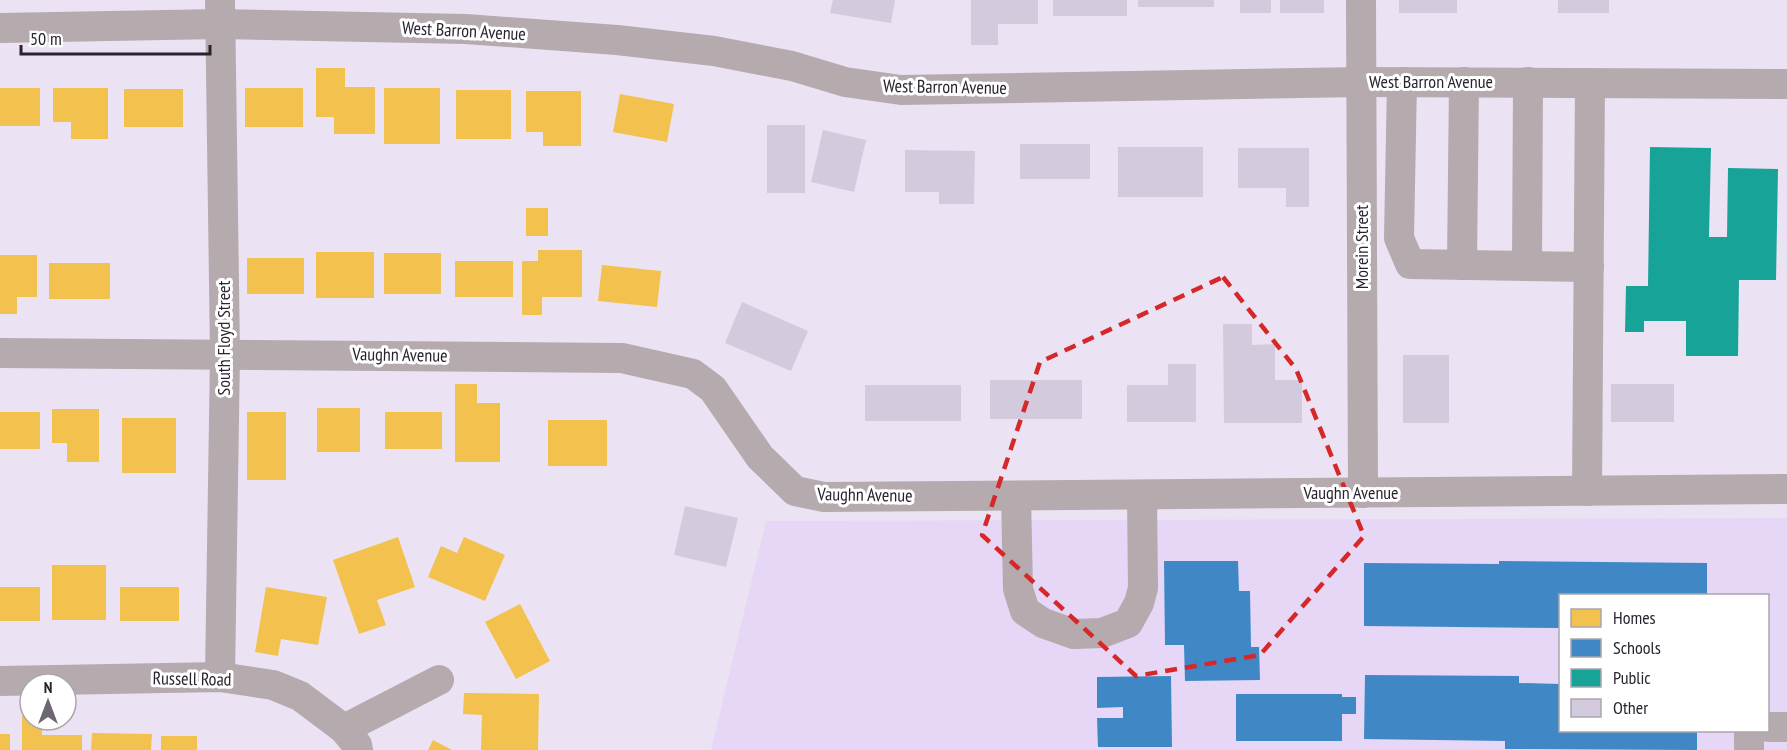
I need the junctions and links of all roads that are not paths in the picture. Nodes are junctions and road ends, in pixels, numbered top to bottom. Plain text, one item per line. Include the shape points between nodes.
1 (1361, 0) edge
2 (220, 12) edge
3 (0, 28) edge
4 (1362, 82) junction
5 (1402, 82) junction
6 (1464, 82) junction
7 (1528, 82) junction
8 (1590, 83) junction
9 (1787, 84) edge
10 (1462, 265) junction
11 (1527, 266) junction
12 (1589, 267) junction
13 (0, 353) edge
14 (225, 354) junction
15 (1787, 489) edge
16 (1587, 491) junction
17 (1363, 493) junction
18 (1142, 495) junction
19 (1016, 496) junction
20 (220, 676) junction
21 (439, 680) dead end
22 (0, 681) edge
23 (1769, 727) edge
24 (1787, 727) edge
25 (1749, 732) edge
26 (351, 739) edge
27 (1749, 750) edge

1 - 4 street, Morein Street
2 - 3 street, West Barron Avenue
2 - 4 street, West Barron Avenue via 617,40 714,51 792,66 845,82 901,90
2 - 14 street, South Floyd Street
4 - 5 street, West Barron Avenue
4 - 17 street, Morein Street
5 - 6 street, West Barron Avenue
5 - 10 street via 1399,238 1410,264
6 - 7 street, West Barron Avenue
6 - 10 street
7 - 8 street, West Barron Avenue
7 - 11 street
8 - 9 street, West Barron Avenue
8 - 12 street
10 - 11 street
11 - 12 street
12 - 16 street
13 - 14 street, Vaughn Avenue
14 - 19 street, Vaughn Avenue via 622,358 693,374 713,389 759,458 795,491 824,497
14 - 20 street, South Floyd Street
15 - 16 street, Vaughn Avenue
16 - 17 street, Vaughn Avenue
17 - 18 street, Vaughn Avenue
18 - 19 street, Vaughn Avenue
18 - 19 street via 1143,588 1139,603 1128,622 1102,633 1074,634 1043,623 1025,611 1018,590
20 - 22 street, Russell Road
20 - 26 street, Russell Road via 273,685 300,696
21 - 26 street
23 - 24 street
25 - 27 street

